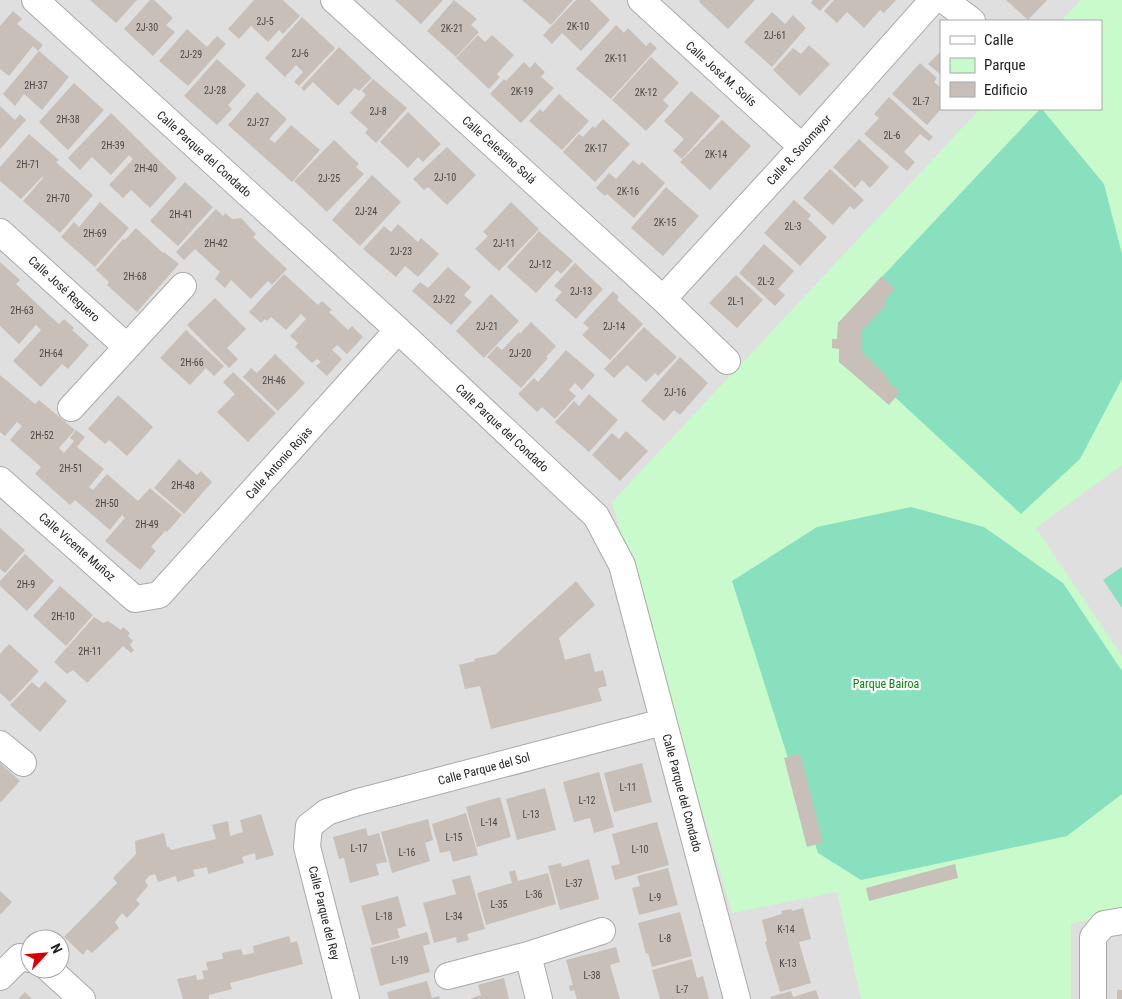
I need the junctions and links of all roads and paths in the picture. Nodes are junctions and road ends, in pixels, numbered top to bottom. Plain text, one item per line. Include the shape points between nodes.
1 (35, 0) edge
2 (334, 0) edge
3 (641, 0) edge
4 (933, 0) edge
5 (944, 0) edge
6 (971, 20) edge
7 (802, 147) junction
8 (0, 232) edge
9 (183, 286) dead end
10 (664, 299) junction
11 (398, 330) junction
12 (127, 347) junction
13 (726, 361) dead end
14 (71, 408) dead end
15 (0, 480) edge
16 (159, 595) joint
17 (663, 722) junction
18 (0, 744) edge
19 (23, 763) dead end
20 (309, 826) joint
21 (1113, 922) edge
22 (602, 931) dead end
23 (528, 955) junction
24 (20, 962) edge
25 (448, 976) dead end
26 (0, 977) edge
27 (60, 979) edge
28 (82, 999) edge
29 (346, 999) edge
30 (539, 999) edge
31 (737, 999) edge
32 (1092, 999) edge

1 - 11 street, Calle Parque del Condado
2 - 10 street, Calle Celestino Solá
3 - 7 street, Calle José M. Solís
4 - 7 street, Calle R. Sotomayor
5 - 6 street
7 - 10 street, Calle R. Sotomayor
8 - 12 street, Calle José Reguero
9 - 12 street
10 - 13 street, Calle Celestino Solá
11 - 16 street, Calle Antonio Rojas
11 - 17 street, Calle Parque del Condado via 596,516 622,565
12 - 14 street
15 - 16 street, Calle Vicente Muñoz via 135,599
17 - 20 street, Calle Parque del Sol via 358,802 327,812
17 - 31 street, Calle Parque del Condado
18 - 19 street
20 - 29 street, Calle Parque del Rey via 307,846
21 - 32 street via 1093,937
22 - 23 street
23 - 25 street
23 - 30 street
24 - 26 street
27 - 28 street

